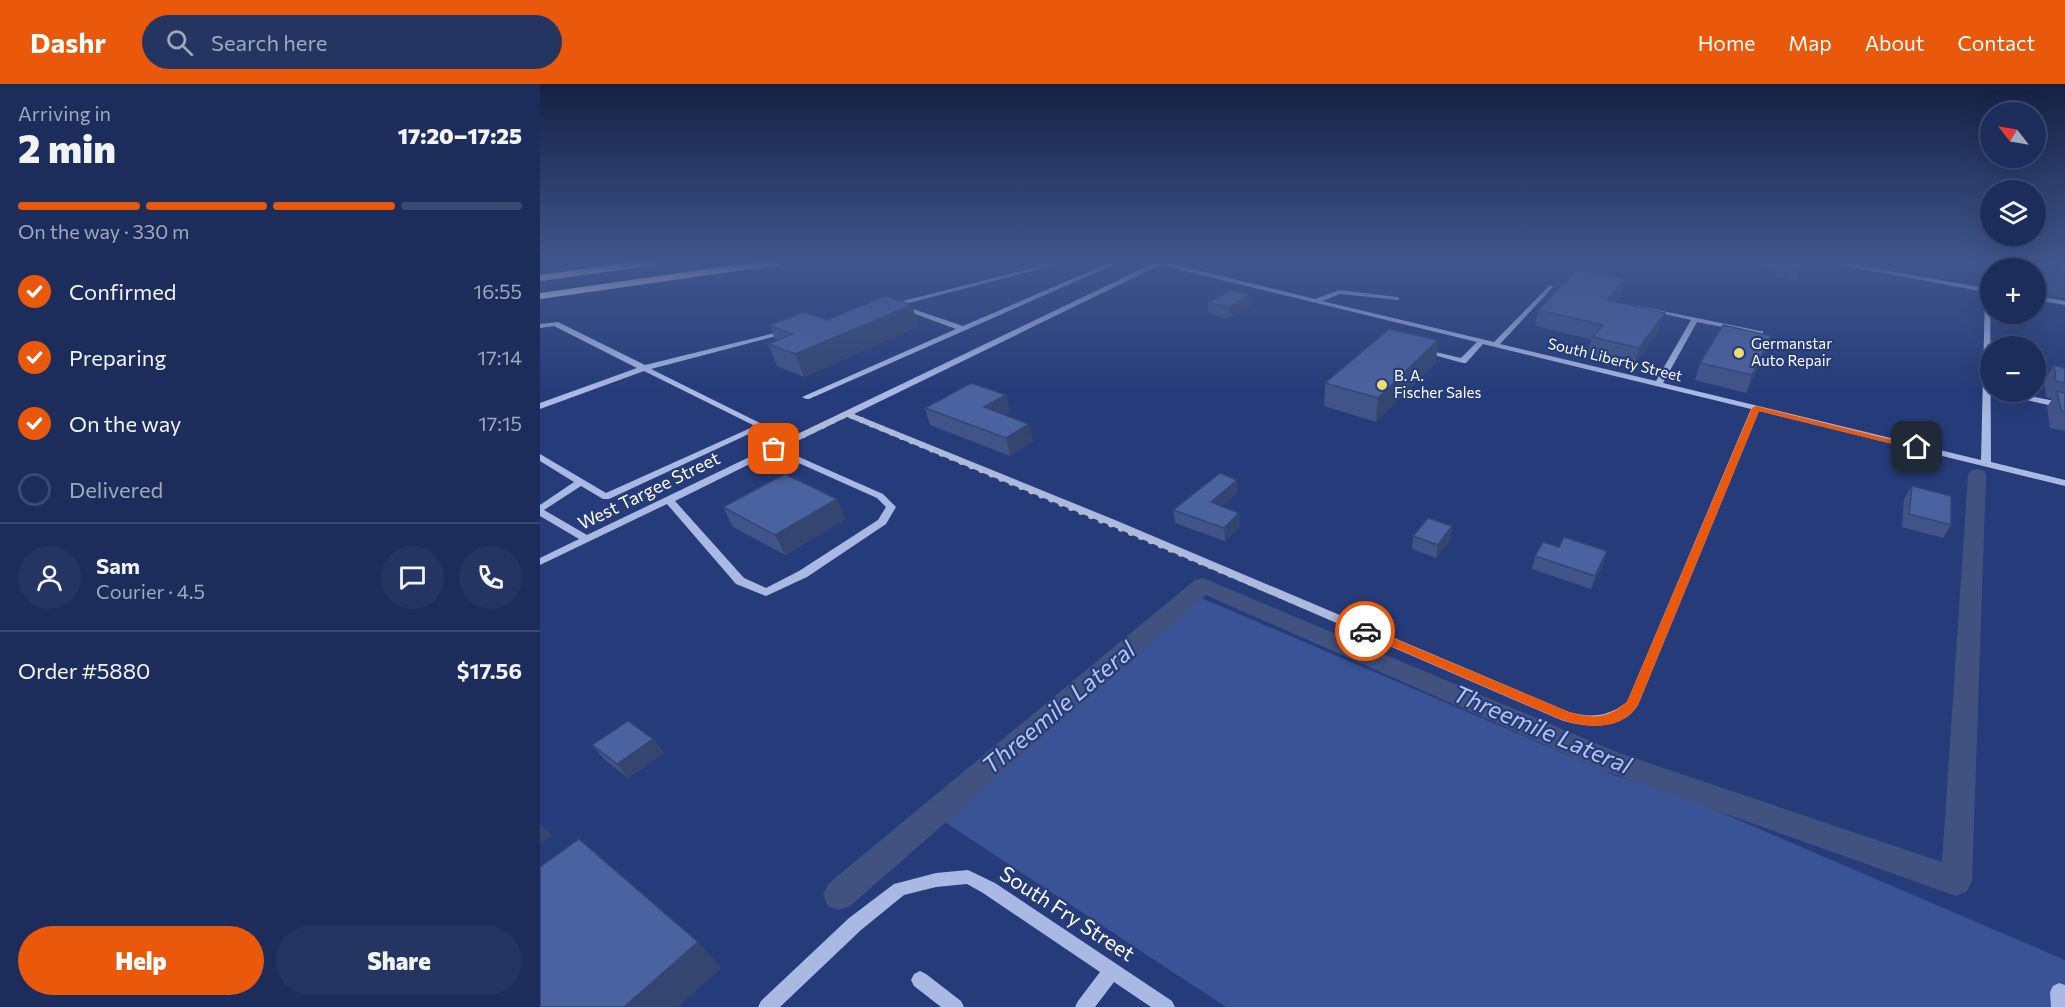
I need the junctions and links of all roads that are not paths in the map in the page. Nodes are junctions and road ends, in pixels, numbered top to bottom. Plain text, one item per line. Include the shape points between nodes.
1 (892, 305) edge
2 (899, 305) edge
3 (1018, 305) edge
4 (1073, 305) edge
5 (1332, 305) edge
6 (1533, 305) edge
7 (884, 307) edge
8 (1640, 307) edge
9 (1695, 319) junction
10 (540, 327) edge
11 (963, 329) junction
12 (793, 330) edge
13 (1760, 333) edge
14 (1482, 341) junction
15 (1495, 345) junction
16 (1413, 348) edge
17 (644, 368) junction
18 (1658, 384) junction
19 (806, 397) dead end
20 (1988, 402) edge
21 (2046, 402) edge
22 (540, 406) edge
23 (2065, 406) edge
24 (1756, 408) junction
25 (847, 414) junction
26 (774, 449) junction
27 (540, 457) edge
28 (1986, 464) junction
29 (581, 481) junction
30 (2065, 483) edge
31 (669, 500) junction
32 (540, 510) edge
33 (586, 539) junction
34 (540, 562) edge
35 (1112, 970) junction
36 (920, 980) dead end
37 (2065, 994) edge
38 (767, 1007) edge
39 (955, 1007) edge
40 (1084, 1007) edge
41 (1166, 1007) edge
42 (2060, 1007) edge

1 - 7 street
2 - 11 street
3 - 11 street
4 - 25 street, West Targee Street
5 - 14 street, South Liberty Street
6 - 15 street
8 - 9 street
9 - 13 street
9 - 18 street
10 - 17 street via 555,324
11 - 19 street
12 - 17 street
14 - 15 street, South Liberty Street
14 - 16 street via 1463,361
15 - 18 street, South Liberty Street
17 - 22 street
17 - 29 street via 762,426 606,497
18 - 24 street, South Liberty Street
20 - 28 street
21 - 23 street
24 - 25 street via 1632,705 1619,716 1602,721 1566,716
24 - 28 street, South Liberty Street
25 - 26 street, West Targee Street
26 - 31 street, West Targee Street
26 - 31 street via 880,496 891,507 882,522 803,574 766,592 740,581
27 - 29 street
28 - 30 street, South Liberty Street
29 - 32 street
31 - 33 street, West Targee Street
32 - 33 street
33 - 34 street, West Targee Street
35 - 38 street, South Fry Street via 968,877 936,880 900,889 855,924
35 - 40 street
35 - 41 street, South Fry Street
36 - 39 street
37 - 42 street via 2059,992

